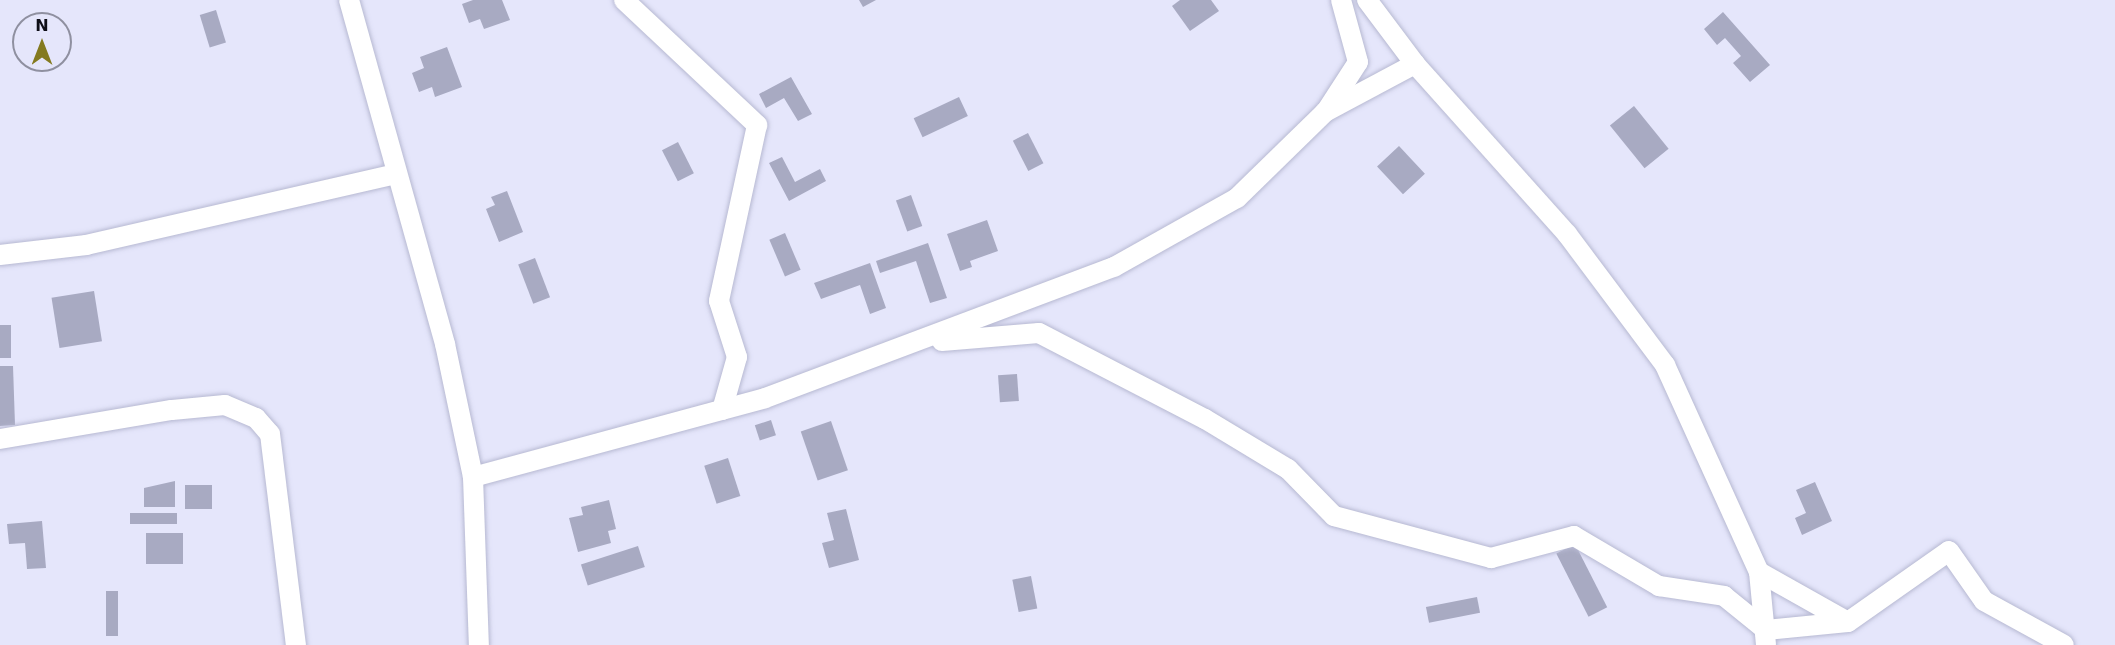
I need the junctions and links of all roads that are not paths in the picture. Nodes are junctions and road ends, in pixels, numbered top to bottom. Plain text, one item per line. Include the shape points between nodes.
1 (349, 0) edge
2 (624, 0) edge
3 (1341, 0) edge
4 (1367, 0) edge
5 (1415, 63) junction
6 (1326, 112) junction
7 (396, 174) junction
8 (0, 255) edge
9 (916, 344) junction
10 (722, 410) junction
11 (0, 439) edge
12 (473, 477) junction
13 (1759, 572) junction
14 (1848, 622) junction
15 (1766, 638) edge
16 (296, 645) edge
17 (479, 645) edge
18 (2064, 645) edge

1 - 7 street
2 - 10 street via 757,125 719,301 737,357
3 - 6 street via 1358,62
4 - 5 street
5 - 6 street
5 - 13 street via 1567,234 1665,365
6 - 9 street via 1237,198 1114,267
7 - 8 street via 86,245
7 - 12 street via 445,344
9 - 10 street
9 - 15 street via 1039,333 1205,419 1288,469 1334,516 1491,558 1574,536 1659,586 1724,596
10 - 12 street
11 - 16 street via 225,405 256,418 270,434
12 - 17 street
13 - 14 street
13 - 15 street
14 - 15 street
14 - 18 street via 1949,551 1984,601

